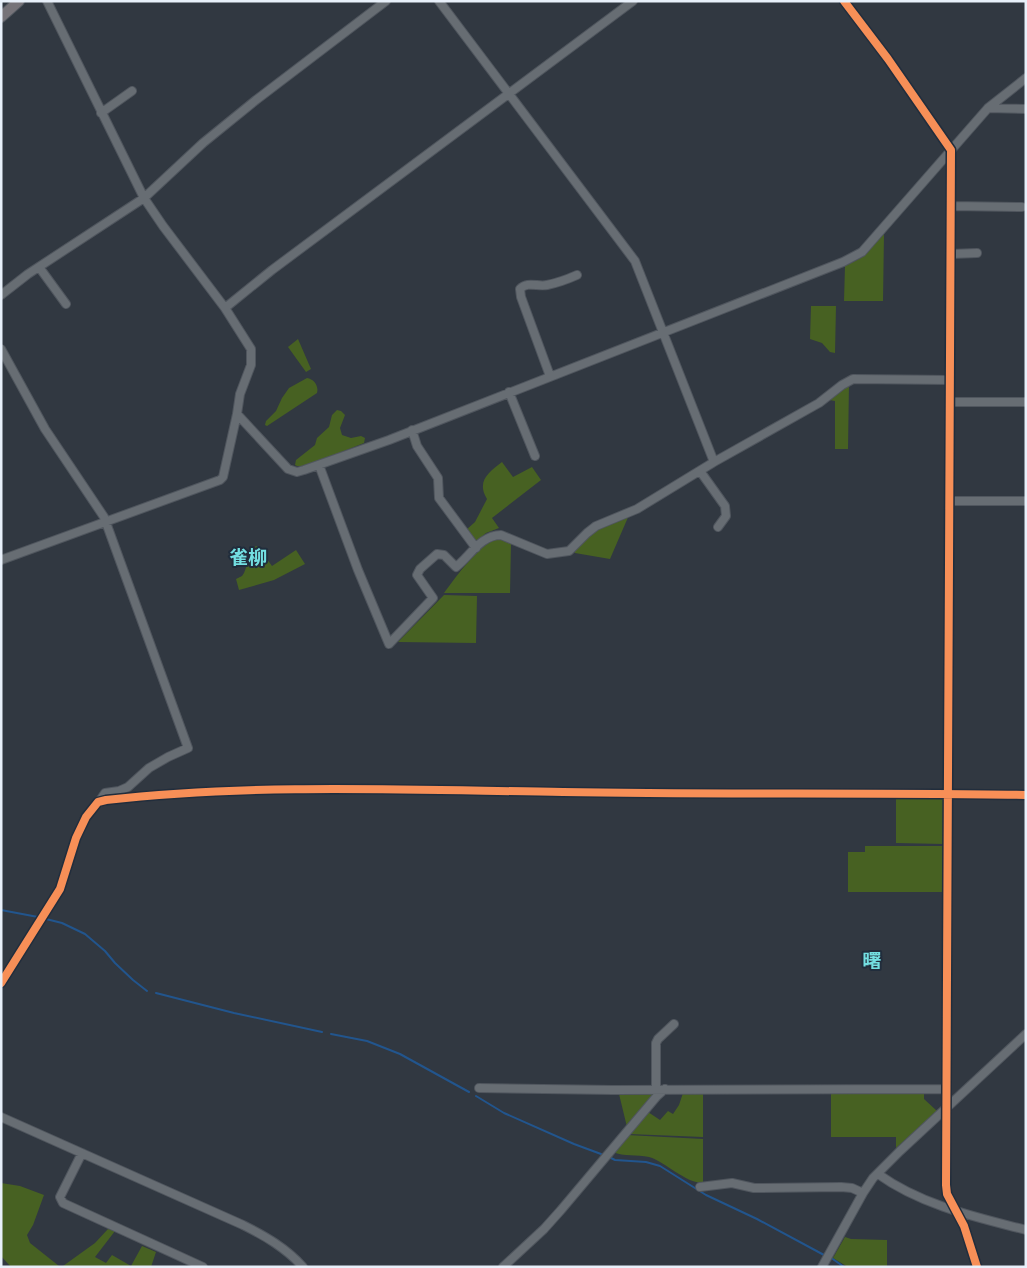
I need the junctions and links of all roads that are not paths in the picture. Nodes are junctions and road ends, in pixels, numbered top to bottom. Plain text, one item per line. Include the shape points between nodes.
1 (19, 1) edge
2 (47, 1) edge
3 (386, 1) edge
4 (439, 1) edge
5 (633, 1) edge
6 (844, 1) edge
7 (1, 17) edge
8 (1026, 78) edge
9 (132, 91) dead end
10 (509, 94) junction
11 (988, 108) junction
12 (1026, 109) edge
13 (101, 113) junction
14 (951, 150) junction
15 (144, 198) junction
16 (951, 206) junction
17 (1022, 207) dead end
18 (977, 253) dead end
19 (951, 254) junction
20 (39, 267) junction
21 (577, 275) dead end
22 (1, 295) edge
23 (66, 304) dead end
24 (225, 308) junction
25 (662, 332) junction
26 (2, 353) edge
27 (550, 376) junction
28 (950, 380) junction
29 (509, 392) junction
30 (950, 402) junction
31 (1026, 402) edge
32 (237, 414) junction
33 (412, 430) junction
34 (535, 456) dead end
35 (714, 462) junction
36 (319, 465) junction
37 (700, 471) junction
38 (949, 501) junction
39 (1026, 501) edge
40 (107, 522) junction
41 (718, 527) dead end
42 (476, 548) junction
43 (1, 560) edge
44 (948, 794) junction
45 (1026, 795) edge
46 (98, 802) junction
47 (1, 983) edge
48 (674, 1024) dead end
49 (1026, 1034) edge
50 (479, 1088) dead end
51 (666, 1089) junction
52 (946, 1089) junction
53 (656, 1090) junction
54 (945, 1109) junction
55 (1, 1118) edge
56 (82, 1153) junction
57 (878, 1174) junction
58 (700, 1187) dead end
59 (863, 1193) junction
60 (956, 1211) junction
61 (1026, 1230) edge
62 (203, 1267) edge
63 (303, 1267) edge
64 (503, 1267) edge
65 (822, 1267) edge
66 (978, 1267) edge

1 - 7 main road
2 - 13 street
3 - 15 street via 203,143
4 - 10 street
5 - 10 street
6 - 14 street
8 - 11 street
9 - 13 street
10 - 24 street
10 - 25 street via 635,262
11 - 12 street
11 - 14 street
13 - 15 street
14 - 16 street
14 - 25 street via 862,252 808,277
15 - 20 street
15 - 24 street
16 - 17 street
16 - 19 street
18 - 19 street
19 - 28 street
20 - 22 street
20 - 23 street
21 - 27 street via 550,285 527,285 520,289
24 - 32 street via 251,349 252,365 240,394
25 - 27 street
25 - 35 street
26 - 40 street via 45,428
27 - 29 street
28 - 30 street
28 - 35 street via 853,379 820,404
29 - 33 street
29 - 34 street
30 - 31 street
30 - 38 street
32 - 36 street via 288,469 297,472
32 - 40 street via 220,480
33 - 36 street
33 - 42 street via 417,446 438,478 439,498
35 - 37 street
36 - 42 street via 389,644 433,598 418,578 420,569 437,554 456,567
37 - 41 street via 725,506 726,516
37 - 42 street via 637,509 596,526 569,551 547,554 501,535 486,538
38 - 39 street
38 - 44 street
40 - 43 street
40 - 46 street via 188,748 149,768 128,787 105,793
44 - 45 street
44 - 46 street via 332,789 195,792
44 - 52 street
46 - 47 street via 76,838 60,889
48 - 53 street via 656,1043
49 - 54 street
50 - 53 street
51 - 52 street
51 - 53 street
51 - 64 street via 550,1223
52 - 54 street
54 - 57 street
54 - 60 street via 946,1185
55 - 56 street
56 - 62 street via 60,1197 63,1203
56 - 63 street via 260,1234 285,1250
57 - 59 street
57 - 60 street
58 - 59 street via 732,1183 754,1188 841,1187
59 - 65 street
60 - 61 street
60 - 66 street

